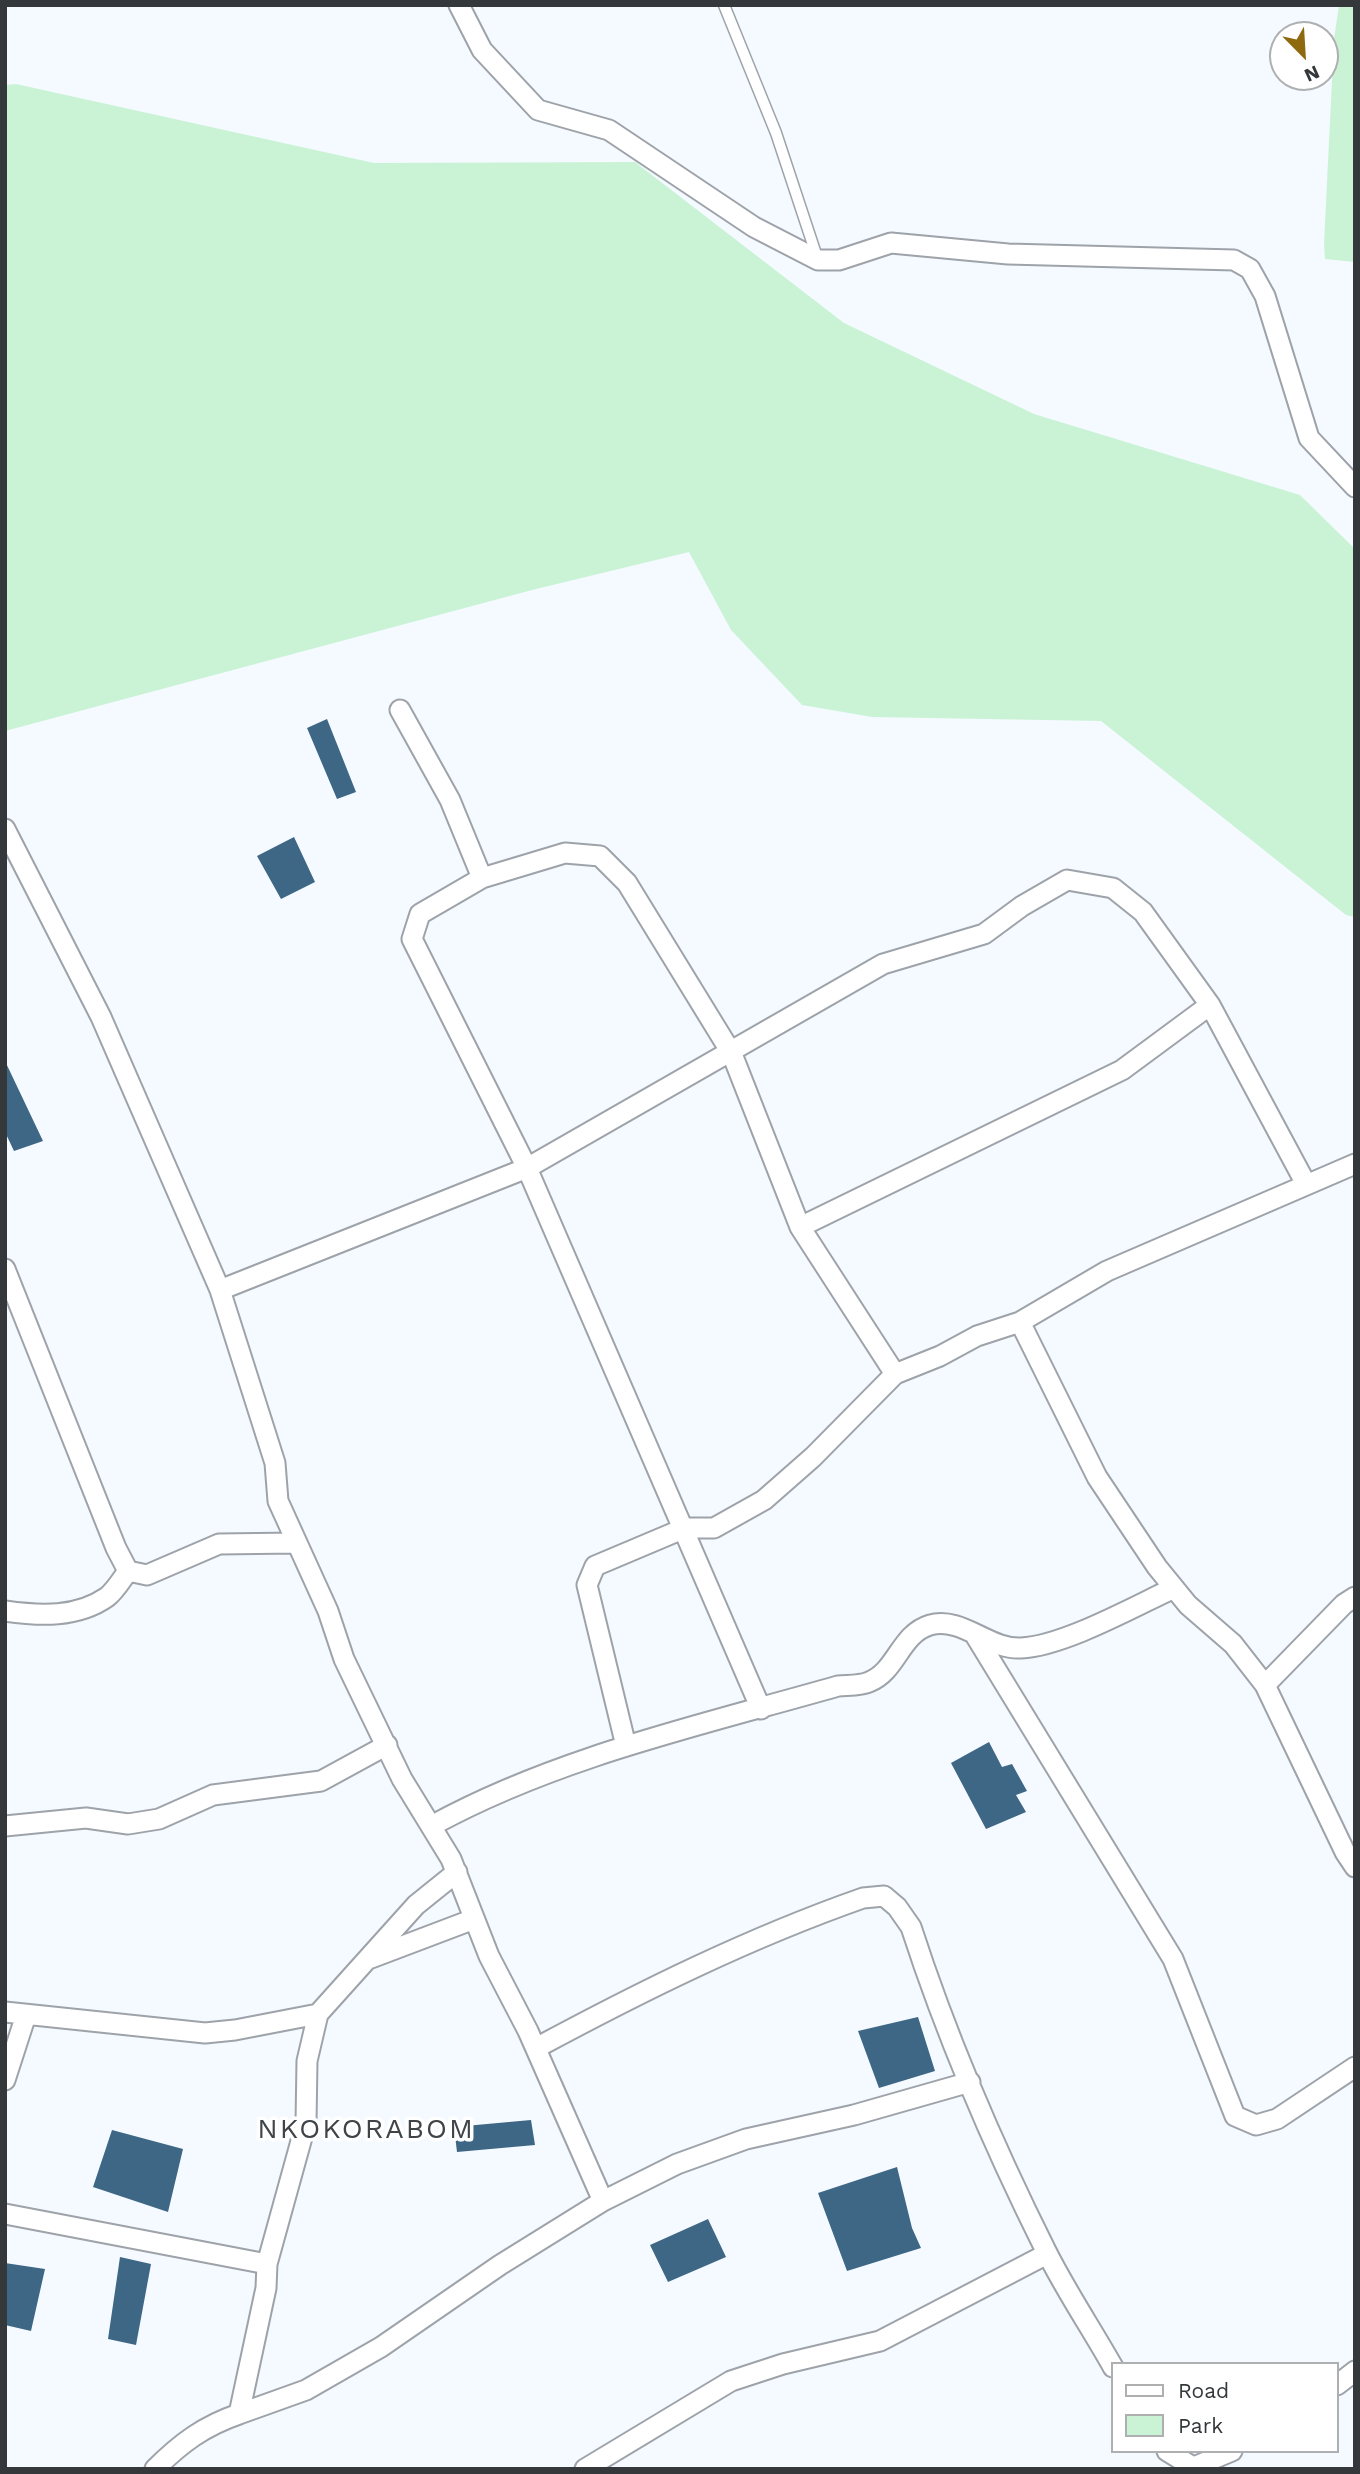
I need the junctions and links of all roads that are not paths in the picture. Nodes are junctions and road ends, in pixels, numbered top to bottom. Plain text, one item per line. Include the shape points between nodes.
1 (459, 5) edge
2 (724, 5) edge
3 (818, 260) junction
4 (1351, 478) edge
5 (400, 710) dead end
6 (5, 829) edge
7 (482, 878) junction
8 (1210, 1005) junction
9 (732, 1054) junction
10 (1355, 1164) edge
11 (527, 1168) junction
12 (1307, 1184) junction
13 (800, 1227) junction
14 (5, 1269) edge
15 (220, 1290) junction
16 (1020, 1322) junction
17 (895, 1374) junction
18 (685, 1528) junction
19 (295, 1543) junction
20 (128, 1571) junction
21 (1174, 1588) junction
22 (1355, 1597) edge
23 (5, 1611) edge
24 (975, 1635) junction
25 (1265, 1685) junction
26 (761, 1709) junction
27 (387, 1745) junction
28 (626, 1745) junction
29 (433, 1825) junction
30 (5, 1826) edge
31 (1351, 1855) edge
32 (457, 1872) junction
33 (474, 1919) junction
34 (368, 1959) junction
35 (5, 2012) edge
36 (318, 2014) junction
37 (26, 2015) junction
38 (536, 2048) junction
39 (1355, 2067) edge
40 (5, 2080) edge
41 (970, 2081) junction
42 (603, 2201) junction
43 (5, 2214) edge
44 (1048, 2254) junction
45 (267, 2264) junction
46 (1112, 2365) edge
47 (1355, 2371) edge
48 (1339, 2383) edge
49 (239, 2414) junction
50 (1170, 2453) edge
51 (1227, 2453) edge
52 (1191, 2468) edge
53 (155, 2469) edge
54 (584, 2469) edge

1 - 3 street via 482,50 538,110 608,130 754,227
2 - 3 lane via 776,133
3 - 4 street via 839,260 891,243 1009,254 1234,260 1250,270 1265,296 1309,438
5 - 7 street via 450,800
6 - 15 street via 101,1017
7 - 9 street via 565,853 600,856 627,883
7 - 11 street via 420,914 412,939
8 - 9 street via 1143,912 1113,888 1067,880 984,934 883,964
8 - 12 street
8 - 13 street via 1122,1070
9 - 11 street
9 - 13 street
10 - 12 street
11 - 15 street
11 - 18 street
12 - 16 street via 1107,1271
13 - 17 street
14 - 20 street
15 - 19 street via 275,1464 278,1501
16 - 17 street
16 - 21 street via 1097,1477
17 - 18 street via 764,1500 714,1528
18 - 26 street
18 - 28 street via 595,1566 587,1585
19 - 20 street via 219,1544 147,1575
19 - 27 street
20 - 23 street via 108,1596 82,1608 47,1617
21 - 24 street via 1080,1632 1022,1648
21 - 25 street via 1233,1644
22 - 25 street
24 - 26 street via 950,1623 929,1625 911,1636 881,1676 867,1683 838,1686
24 - 39 street via 1173,1959 1235,2116 1256,2125 1278,2119
25 - 31 street
26 - 28 street
27 - 29 street via 402,1779
27 - 30 street via 321,1781 213,1795 159,1819 128,1824 86,1818
28 - 29 street via 506,1788
29 - 32 street
32 - 33 street
32 - 34 street via 416,1905
33 - 34 street
33 - 38 street
34 - 36 street
35 - 37 street
36 - 37 street via 205,2033
36 - 45 street via 307,2061 306,2123
37 - 40 street
38 - 41 street via 723,1953 853,1901 884,1896 911,1927
38 - 42 street
41 - 42 street via 707,2151
41 - 44 street
42 - 49 street via 382,2347 306,2390
43 - 45 street
44 - 46 street
44 - 54 street via 880,2341 731,2381
45 - 49 street
47 - 48 street
49 - 53 street via 210,2424 180,2444
50 - 52 street
51 - 52 street

